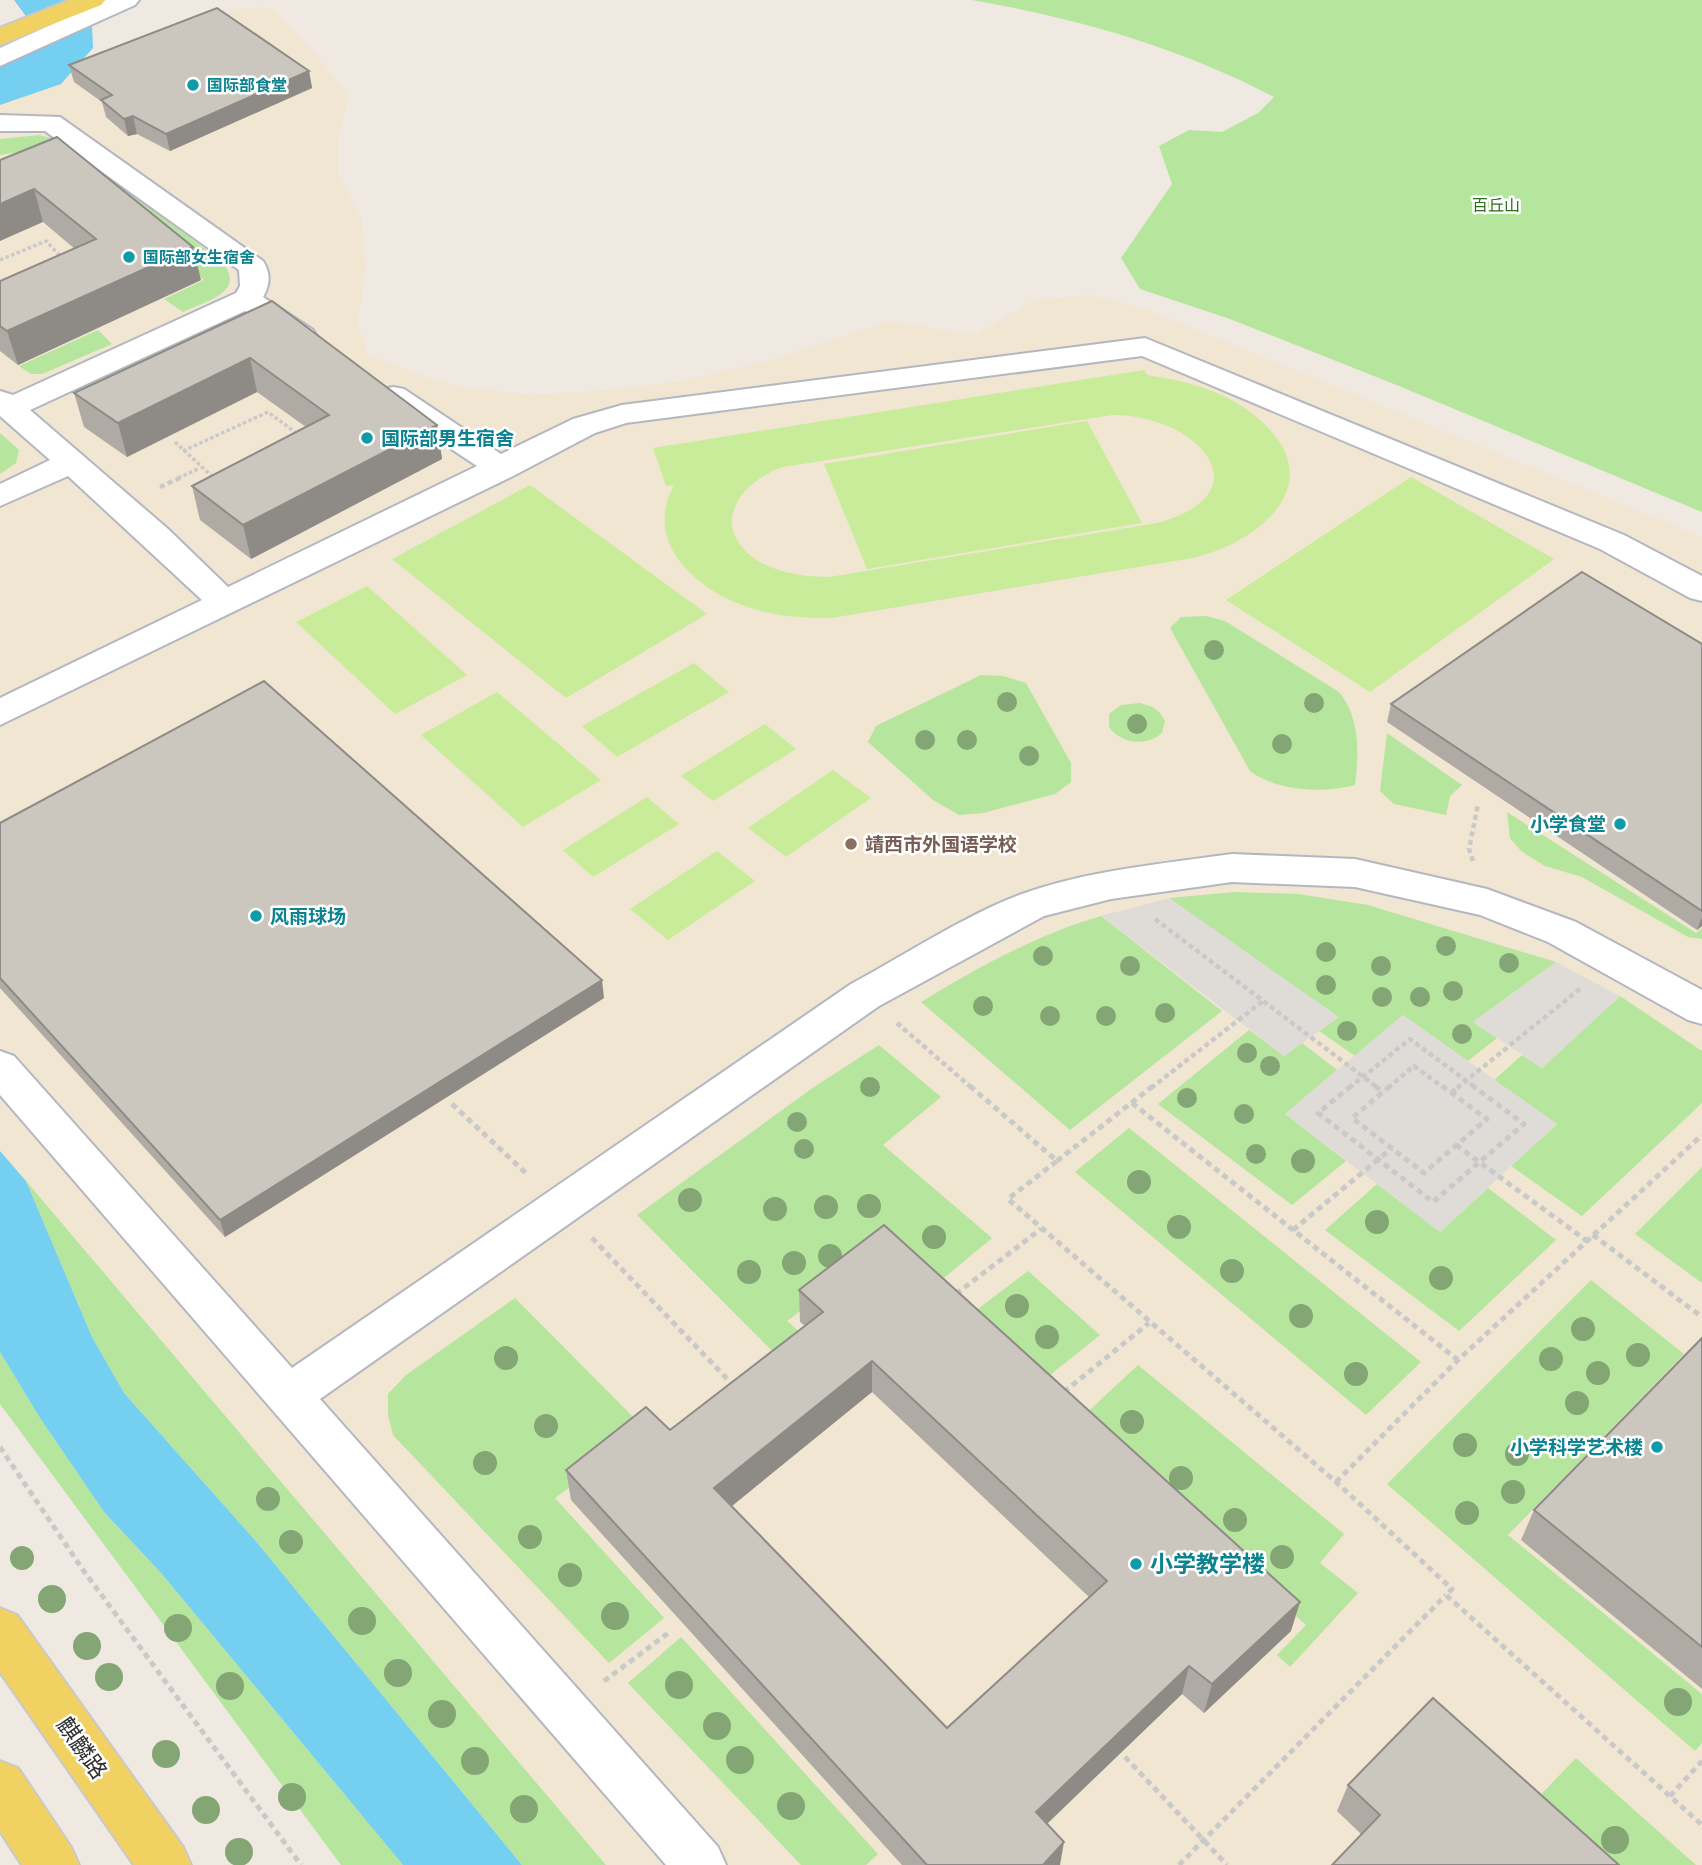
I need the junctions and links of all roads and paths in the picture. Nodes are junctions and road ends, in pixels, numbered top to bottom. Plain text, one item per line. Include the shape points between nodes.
1 (112, 2) edge
2 (6, 45) edge
3 (0, 123) edge
4 (0, 260) edge
5 (69, 265) edge
6 (247, 299) junction
7 (328, 353) edge
8 (375, 384) edge
9 (5, 404) edge
10 (306, 441) edge
11 (175, 442) dead end
12 (183, 451) junction
13 (70, 463) junction
14 (502, 469) junction
15 (220, 483) edge
16 (0, 496) edge
17 (1702, 590) edge
18 (225, 603) junction
19 (0, 713) edge
20 (1478, 804) dead end
21 (1111, 885) junction
22 (1487, 903) junction
23 (1616, 959) junction
24 (865, 995) junction
25 (1263, 1001) junction
26 (1702, 1009) edge
27 (0, 1067) edge
28 (1363, 1077) junction
29 (1466, 1081) junction
30 (1383, 1092) junction
31 (1451, 1093) junction
32 (1132, 1103) junction
33 (452, 1104) dead end
34 (1702, 1135) edge
35 (1456, 1145) junction
36 (1392, 1148) junction
37 (1378, 1159) junction
38 (1057, 1161) junction
39 (1479, 1163) junction
40 (560, 1205) junction
41 (1041, 1228) junction
42 (1293, 1230) junction
43 (1593, 1235) junction
44 (1587, 1241) junction
45 (948, 1300) edge
46 (1702, 1317) edge
47 (1149, 1323) junction
48 (1458, 1360) junction
49 (742, 1394) edge
50 (288, 1395) junction
51 (1058, 1398) edge
52 (0, 1447) edge
53 (1336, 1482) junction
54 (1447, 1595) junction
55 (0, 1631) edge
56 (671, 1631) edge
57 (564, 1710) junction
58 (1125, 1757) edge
59 (1702, 1761) edge
60 (0, 1786) edge
61 (1670, 1796) junction
62 (1702, 1825) edge
63 (1204, 1840) junction
64 (53, 1865) edge
65 (165, 1865) edge
66 (301, 1865) edge
67 (700, 1865) edge
68 (1179, 1865) edge
69 (1227, 1865) edge

1 - 2 street
3 - 6 street via 51,123 197,227 253,267 255,286
4 - 5 path via 46,241
6 - 7 street
6 - 9 street
8 - 14 street
9 - 13 street
10 - 12 path via 268,412
11 - 12 path
12 - 15 path
13 - 16 street
13 - 18 street
14 - 17 street via 584,426 622,414 1145,347 1612,542
14 - 18 street
18 - 19 street
20 - 22 path via 1469,849
21 - 22 street via 1232,868 1355,873
21 - 24 street via 1033,905
21 - 25 path
22 - 23 street
23 - 26 street
23 - 29 path
24 - 38 path
24 - 40 street
25 - 28 path
25 - 32 path
27 - 50 street
28 - 29 path via 1410,1039
28 - 30 path
28 - 37 path via 1318,1113
29 - 31 path
29 - 39 path via 1524,1124
30 - 31 path via 1415,1066
30 - 36 path via 1352,1118
31 - 35 path via 1487,1119
32 - 38 path
32 - 42 path
33 - 40 path
34 - 43 path
35 - 36 path via 1424,1173
35 - 39 path
36 - 37 path
37 - 39 path via 1433,1202
37 - 42 path
38 - 41 path via 1008,1199
39 - 44 path
40 - 49 path
40 - 50 street
41 - 45 path
41 - 47 path
42 - 48 path
43 - 44 path
43 - 46 path
44 - 48 path
47 - 51 path
47 - 53 path
48 - 53 path
50 - 57 street
52 - 66 path via 83,1570
53 - 54 path via 1452,1589
54 - 61 path
54 - 63 path
55 - 65 main road, 麒麟路
56 - 57 path
57 - 67 street
58 - 63 path
59 - 61 path
60 - 64 main road
61 - 62 path
63 - 68 path
63 - 69 path

